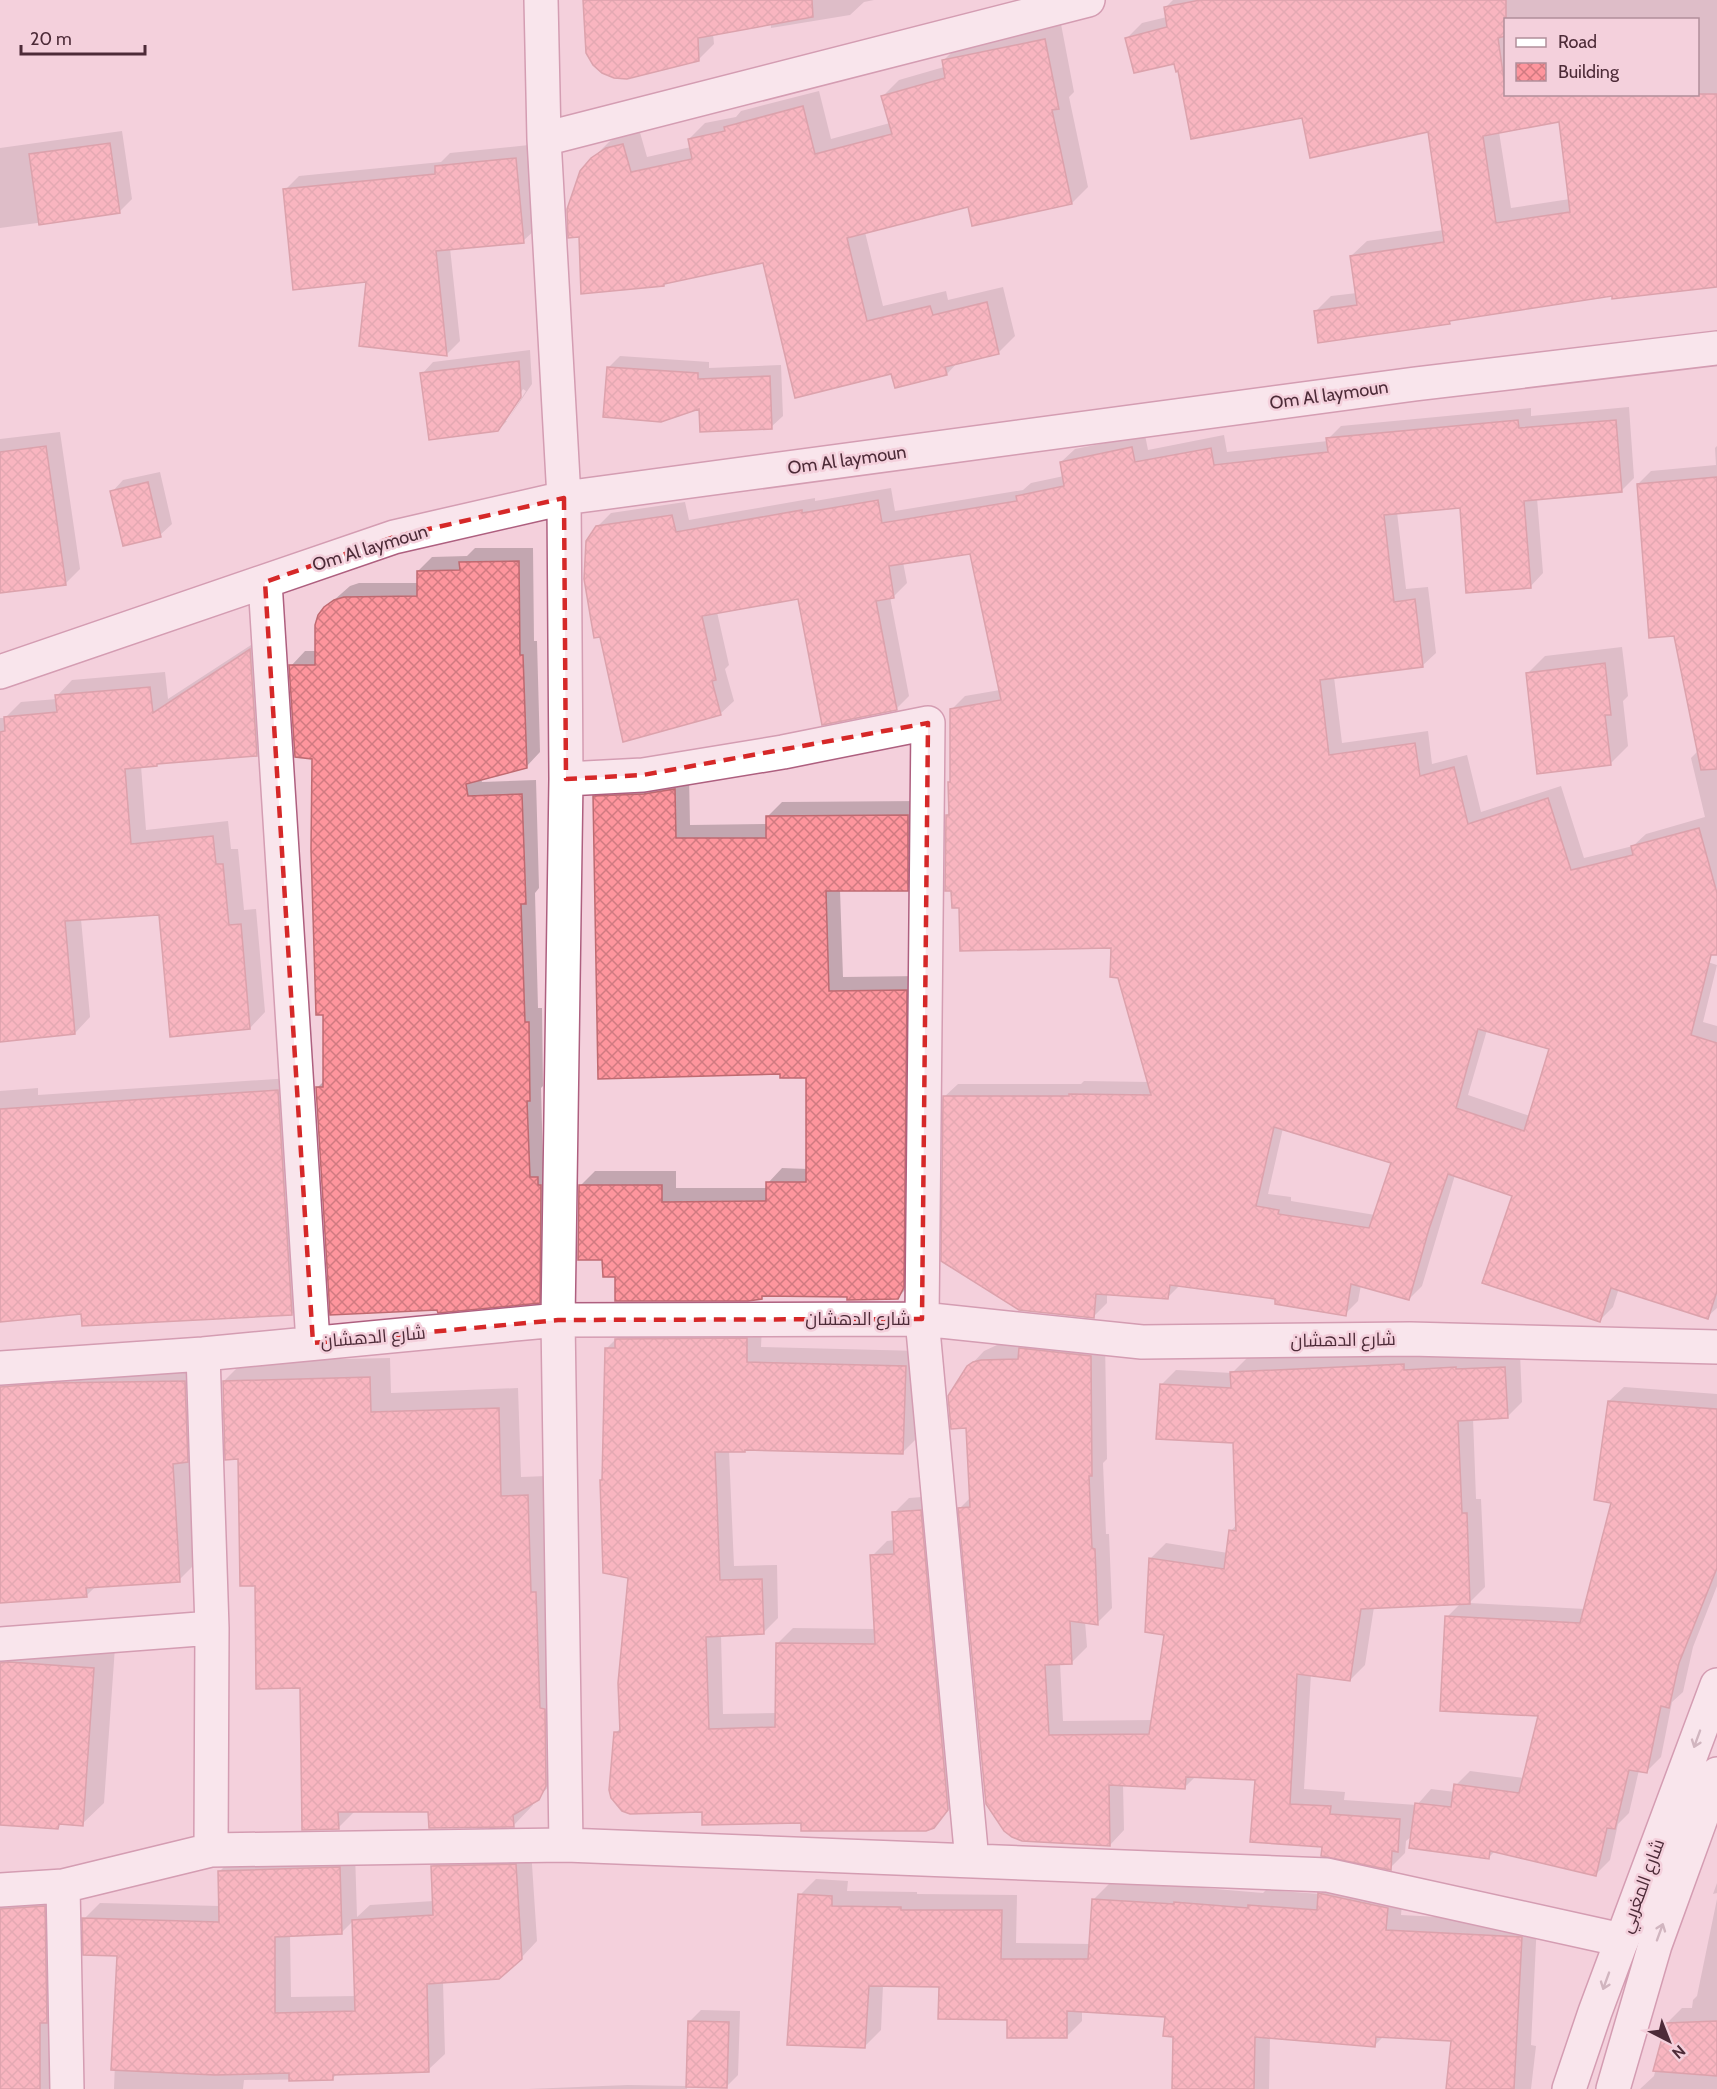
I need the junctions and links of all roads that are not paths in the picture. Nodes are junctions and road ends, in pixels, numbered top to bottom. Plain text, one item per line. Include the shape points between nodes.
1 (541, 0) edge
2 (1088, 0) edge
3 (544, 139) junction
4 (1717, 348) edge
5 (564, 498) junction
6 (265, 582) junction
7 (0, 672) edge
8 (566, 779) junction
9 (922, 1319) junction
10 (558, 1320) junction
11 (313, 1343) junction
12 (1717, 1347) edge
13 (203, 1354) junction
14 (0, 1368) edge
15 (212, 1628) junction
16 (0, 1644) edge
17 (1717, 1684) edge
18 (1717, 1774) edge
19 (566, 1845) junction
20 (211, 1850) junction
21 (972, 1861) junction
22 (63, 1886) junction
23 (0, 1890) edge
24 (1622, 1940) junction
25 (67, 2089) edge
26 (1569, 2089) edge
27 (1613, 2089) edge

1 - 3 street
2 - 3 street
3 - 5 street
4 - 5 street, Om Al laymoun via 1415,384
5 - 6 street, Om Al laymoun via 394,537
5 - 8 street
6 - 7 street, Om Al laymoun
6 - 11 street
8 - 9 street via 643,775 928,723
8 - 10 street
9 - 10 street, شارع الدهشان
9 - 12 street, شارع الدهشان via 1142,1342 1410,1340
9 - 21 street
10 - 11 street, شارع الدهشان
10 - 19 street
11 - 13 street, شارع الدهشان
13 - 14 street, شارع الدهشان
13 - 15 street
15 - 16 street
15 - 20 street
17 -> 24 street, شارع المغربي
27 -> 18 street, شارع المغربي via 1655,1945
19 - 20 street
19 - 21 street
20 - 22 street
21 - 24 street via 1327,1875
22 - 23 street
22 - 25 street
24 -> 26 street, شارع المغربي

